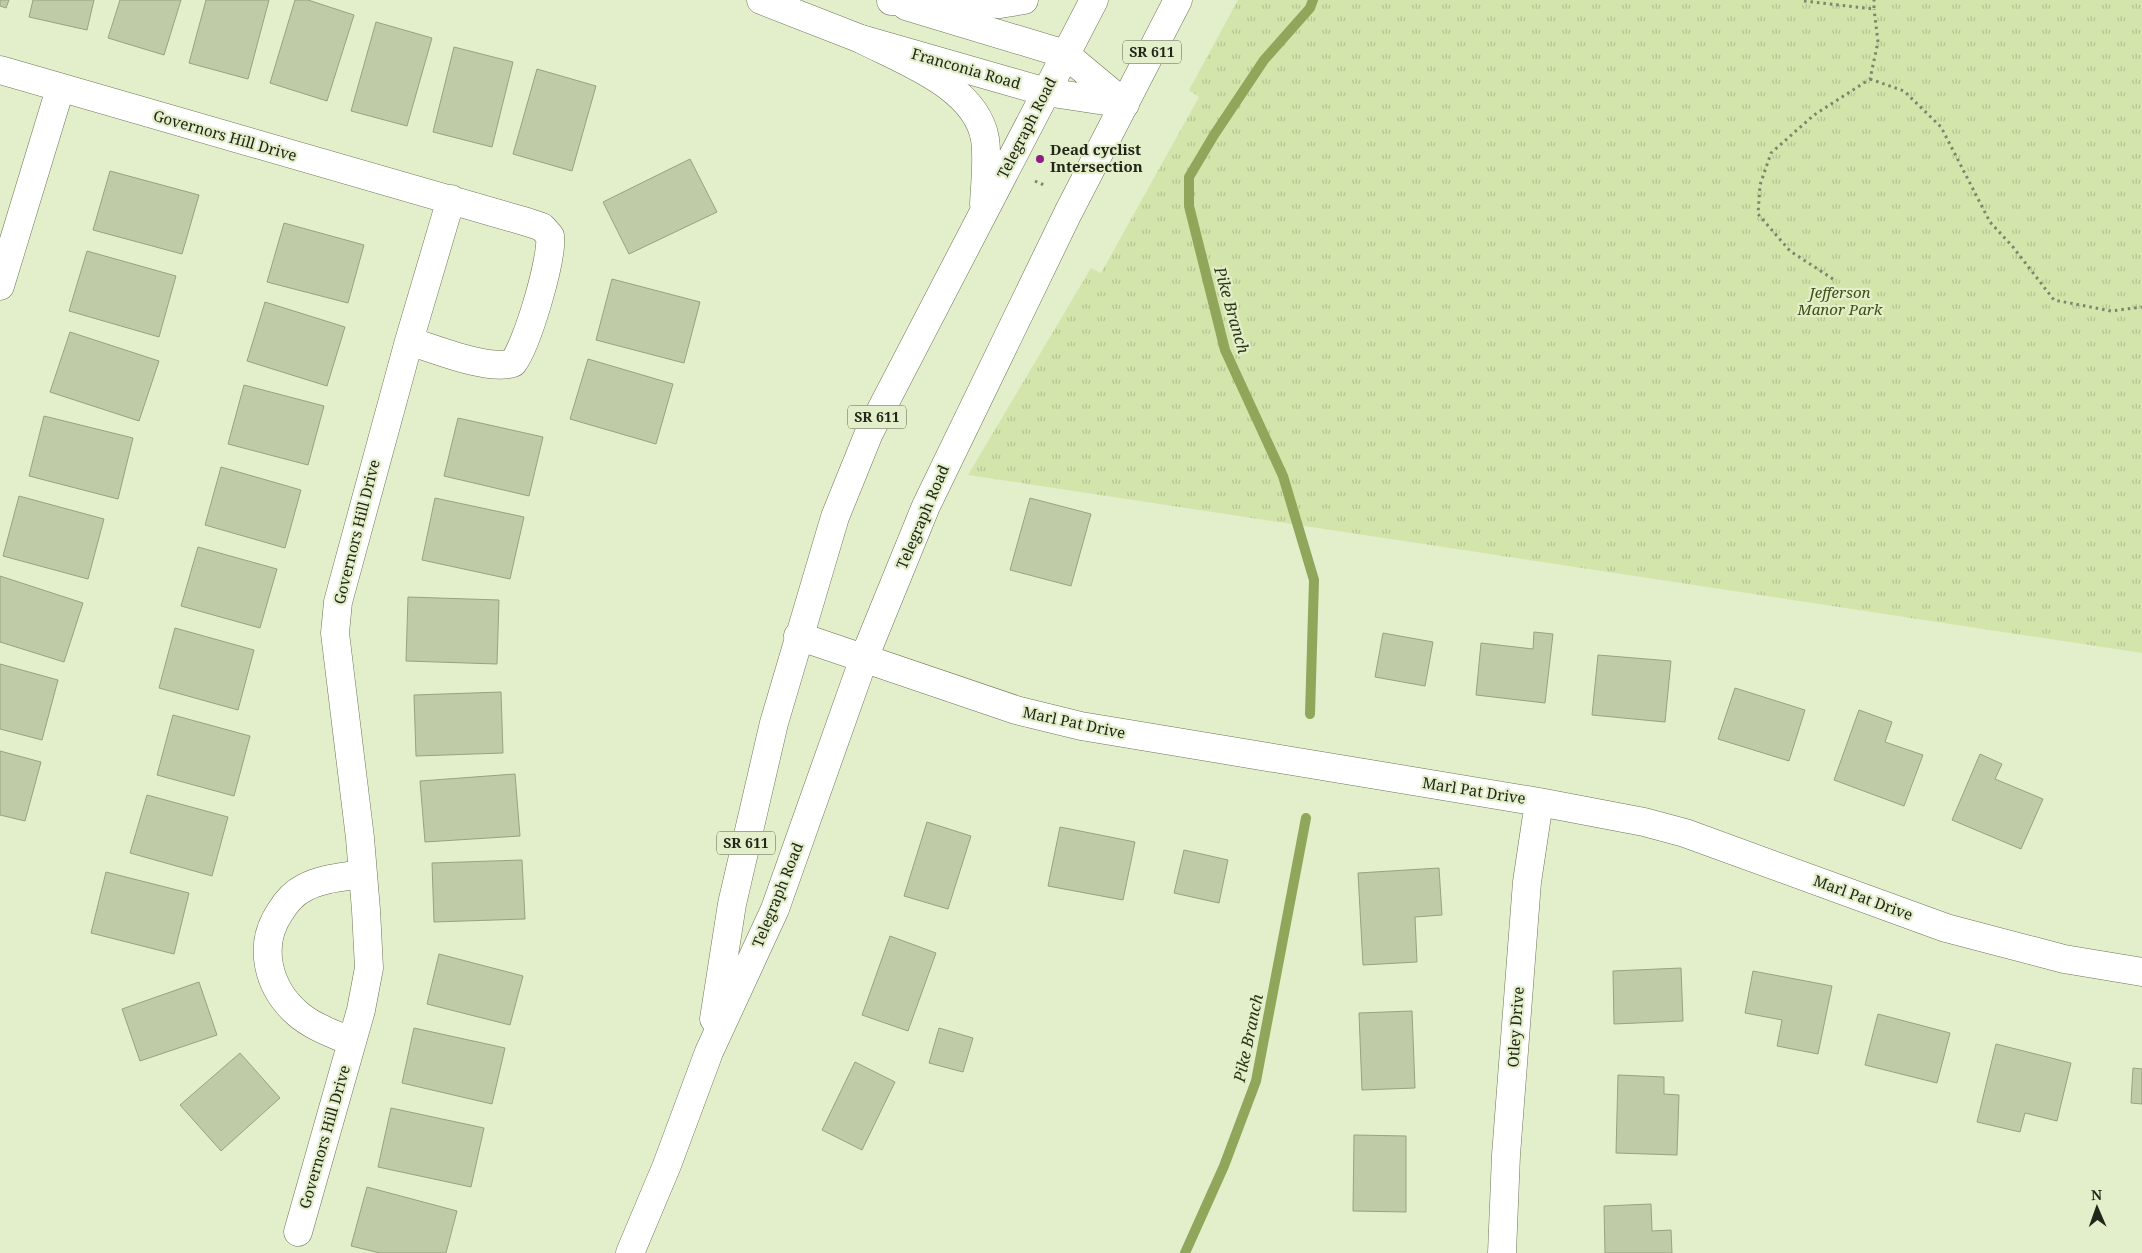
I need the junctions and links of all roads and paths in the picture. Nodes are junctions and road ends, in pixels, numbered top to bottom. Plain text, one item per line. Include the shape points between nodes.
1 (761, 0) edge
2 (889, 0) edge
3 (1024, 0) edge
4 (1094, 0) edge
5 (1178, 0) edge
6 (1874, 0) edge
7 (1804, 1) dead end
8 (1874, 9) junction
9 (861, 39) junction
10 (1066, 54) junction
11 (0, 70) edge
12 (1870, 79) junction
13 (60, 89) junction
14 (1046, 92) junction
15 (1125, 104) junction
16 (451, 199) junction
17 (984, 211) junction
18 (1833, 279) dead end
19 (0, 286) edge
20 (2142, 308) edge
21 (409, 341) junction
22 (798, 636) junction
23 (864, 658) junction
24 (1539, 802) junction
25 (364, 874) junction
26 (2142, 972) edge
27 (352, 1042) junction
28 (709, 1052) junction
29 (298, 1232) dead end
30 (630, 1253) edge
31 (1502, 1253) edge

1 - 9 street, Franconia Road
2 - 3 street via 1000,4
2 - 10 street
4 - 10 street, Telegraph Road / SR 611
5 - 15 street, Telegraph Road / SR 611
6 - 8 path
7 - 8 path
8 - 12 path via 1878,42
9 - 14 street, Franconia Road
9 - 17 street via 935,77 959,94 978,116 985,139
10 - 14 street, Telegraph Road / SR 611
10 - 15 street
11 - 13 street, Governors Hill Drive
12 - 18 path via 1814,115 1771,153 1760,185 1758,214 1790,251
12 - 20 path via 1904,92 1941,126 1990,222 2054,300 2111,311
13 - 16 street, Governors Hill Drive
13 - 19 street
14 - 15 street, Franconia Road
14 - 17 street, Telegraph Road / SR 611
15 - 23 street, Telegraph Road / SR 611 via 1068,213 926,506
16 - 21 street, Governors Hill Drive
16 - 21 street, Governors Hill Drive via 542,227 550,236 550,255 525,343 513,363 496,366
17 - 22 street, Telegraph Road / SR 611 via 869,433 835,517
21 - 25 street, Governors Hill Drive via 338,602 335,633
22 - 23 street, Marl Pat Drive
22 - 28 street, Telegraph Road / SR 611 via 732,904
23 - 24 street, Marl Pat Drive via 1016,710 1072,724
23 - 28 street, Telegraph Road / SR 611 via 775,909
24 - 26 street, Marl Pat Drive via 1685,833 1946,928 2064,959
24 - 31 street, Otley Drive via 1527,882 1506,1155
25 - 27 street, Governors Hill Drive via 368,968
25 - 27 street via 324,880 294,894 269,932 267,949 270,974 277,991 288,1004 311,1023
27 - 29 street, Governors Hill Drive
28 - 30 street, Telegraph Road / SR 611

